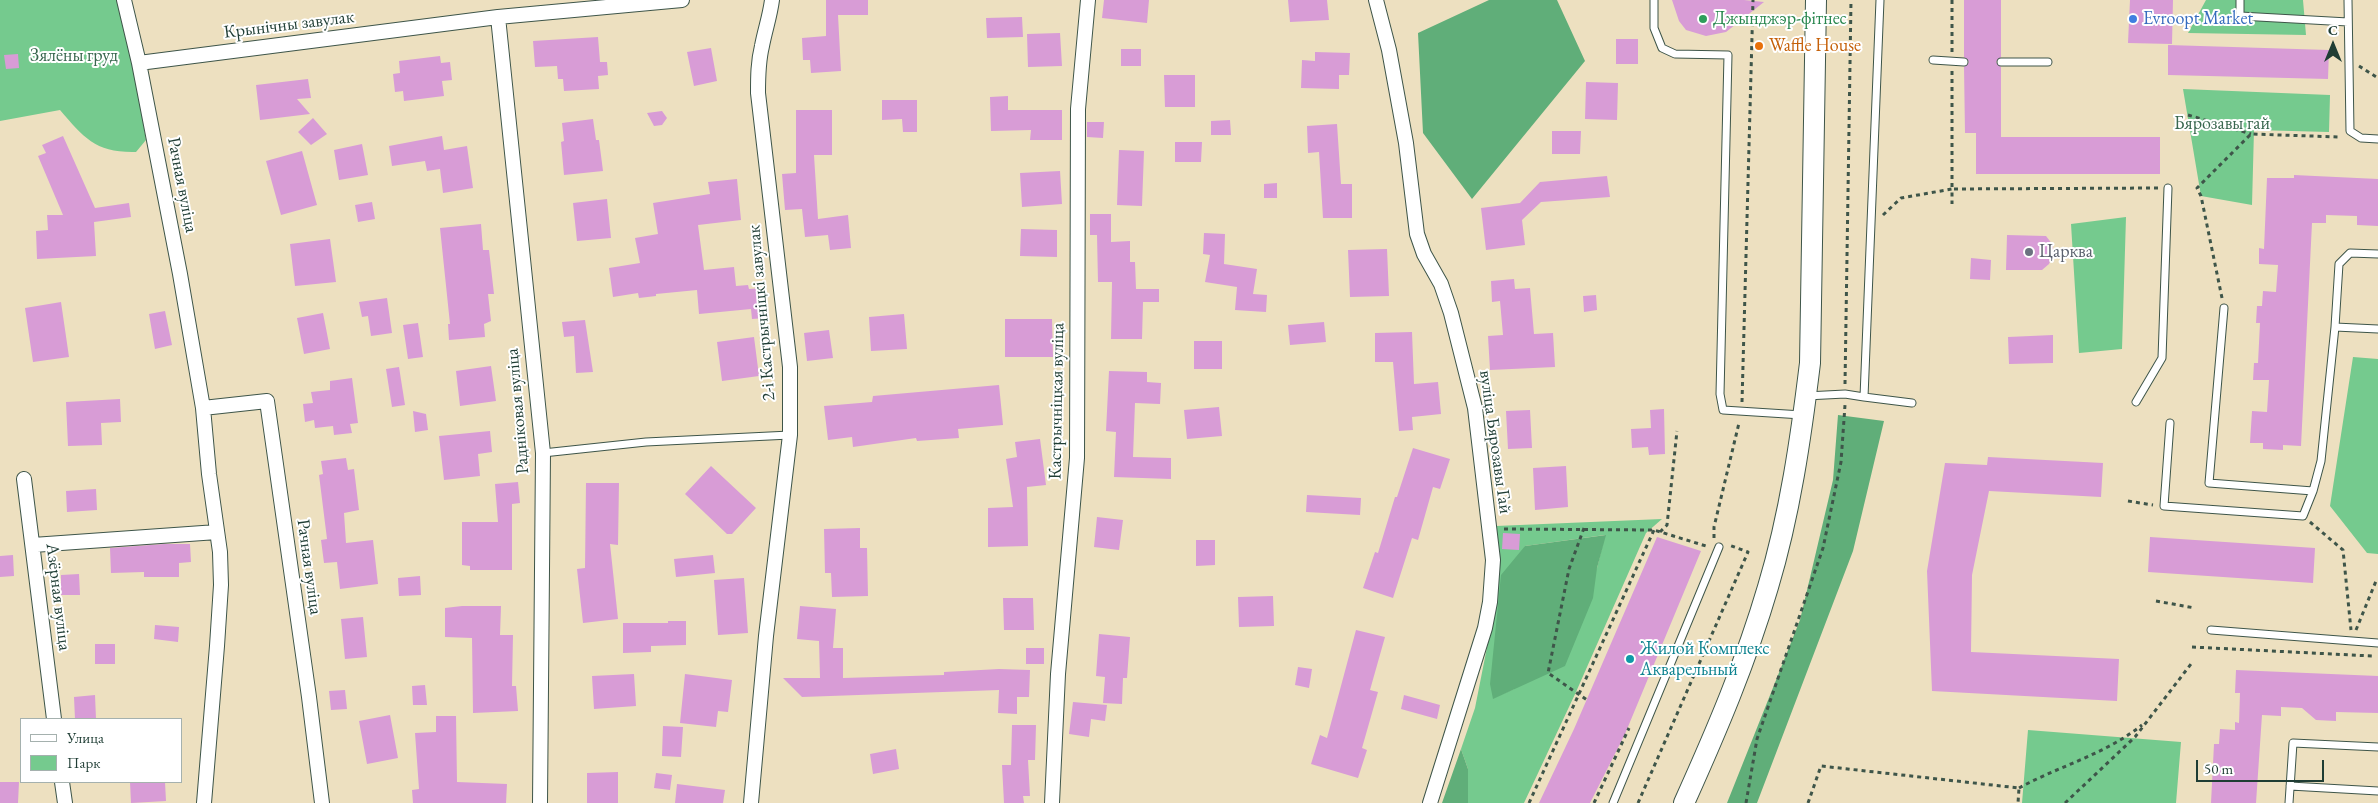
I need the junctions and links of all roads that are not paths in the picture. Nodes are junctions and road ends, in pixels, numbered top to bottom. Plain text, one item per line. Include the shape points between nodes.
1 (124, 0) edge
2 (682, 0) edge
3 (772, 0) edge
4 (1088, 0) edge
5 (1376, 0) edge
6 (1654, 0) edge
7 (1816, 0) edge
8 (1880, 0) edge
9 (2240, 0) edge
10 (2348, 0) edge
11 (498, 17) junction
12 (2348, 22) junction
13 (1933, 60) dead end
14 (1964, 62) dead end
15 (2001, 62) dead end
16 (2048, 62) dead end
17 (139, 64) junction
18 (2378, 139) edge
19 (2168, 188) road end
20 (2378, 254) edge
21 (2224, 308) road end
22 (2335, 327) junction
23 (2378, 329) edge
24 (1864, 397) junction
25 (2136, 402) dead end
26 (1912, 403) dead end
27 (1804, 406) junction
28 (203, 408) junction
29 (2170, 423) dead end
30 (790, 435) junction
31 (543, 453) junction
32 (24, 479) dead end
33 (2312, 490) junction
34 (217, 532) junction
35 (33, 545) junction
36 (1719, 547) dead end
37 (2211, 630) dead end
38 (2378, 642) edge
39 (54, 718) edge
40 (2378, 747) edge
41 (62, 783) edge
42 (2290, 786) junction
43 (2378, 791) edge
44 (65, 803) edge
45 (204, 803) edge
46 (322, 803) edge
47 (540, 803) edge
48 (751, 803) edge
49 (1052, 803) edge
50 (1430, 803) edge
51 (1612, 803) edge
52 (1684, 803) edge
53 (2289, 803) edge

1 - 17 street, Рачная вуліца
2 - 11 street, Крынічны завулак
3 - 30 street, 2-і Кастрычніцкі завулак via 758,68 758,93 790,367
4 - 49 street, Кастрычніцкая вуліца via 1078,108 1077,458 1058,674
5 - 50 street, вуліца Бярозавы Гай via 1406,143 1417,234 1451,313 1475,408 1493,560 1485,628
6 - 27 lane via 1654,28 1662,48 1675,54 1728,55 1720,394 1723,410
7 - 27 main road via 1810,362
8 - 24 lane
9 - 12 lane via 2240,16
10 - 12 lane
11 - 17 street, Крынічны завулак
11 - 31 street, Радніковая вуліца
12 - 18 lane via 2350,131 2361,138
13 - 14 lane
15 - 16 lane
17 - 28 street, Рачная вуліца
19 - 25 lane via 2162,358
20 - 22 lane via 2350,253 2339,264
21 - 33 lane via 2209,483
22 - 23 lane
22 - 33 lane via 2321,462
24 - 26 lane
24 - 27 lane via 1845,394
27 - 52 main road via 1789,501 1768,586 1726,710
28 - 34 street, Рачная вуліца
28 - 46 street, Рачная вуліца via 267,401
29 - 33 lane via 2164,506 2303,516
30 - 31 lane via 646,442
30 - 48 street, 2-і Кастрычніцкі завулак via 766,636
31 - 47 street, Радніковая вуліца
32 - 35 street, Азёрная вуліца
34 - 35 street
34 - 45 street, Рачная вуліца via 221,586
35 - 39 street, Азёрная вуліца
36 - 51 lane
37 - 38 lane
40 - 42 lane via 2293,742
41 - 44 street
42 - 43 lane
42 - 53 lane

